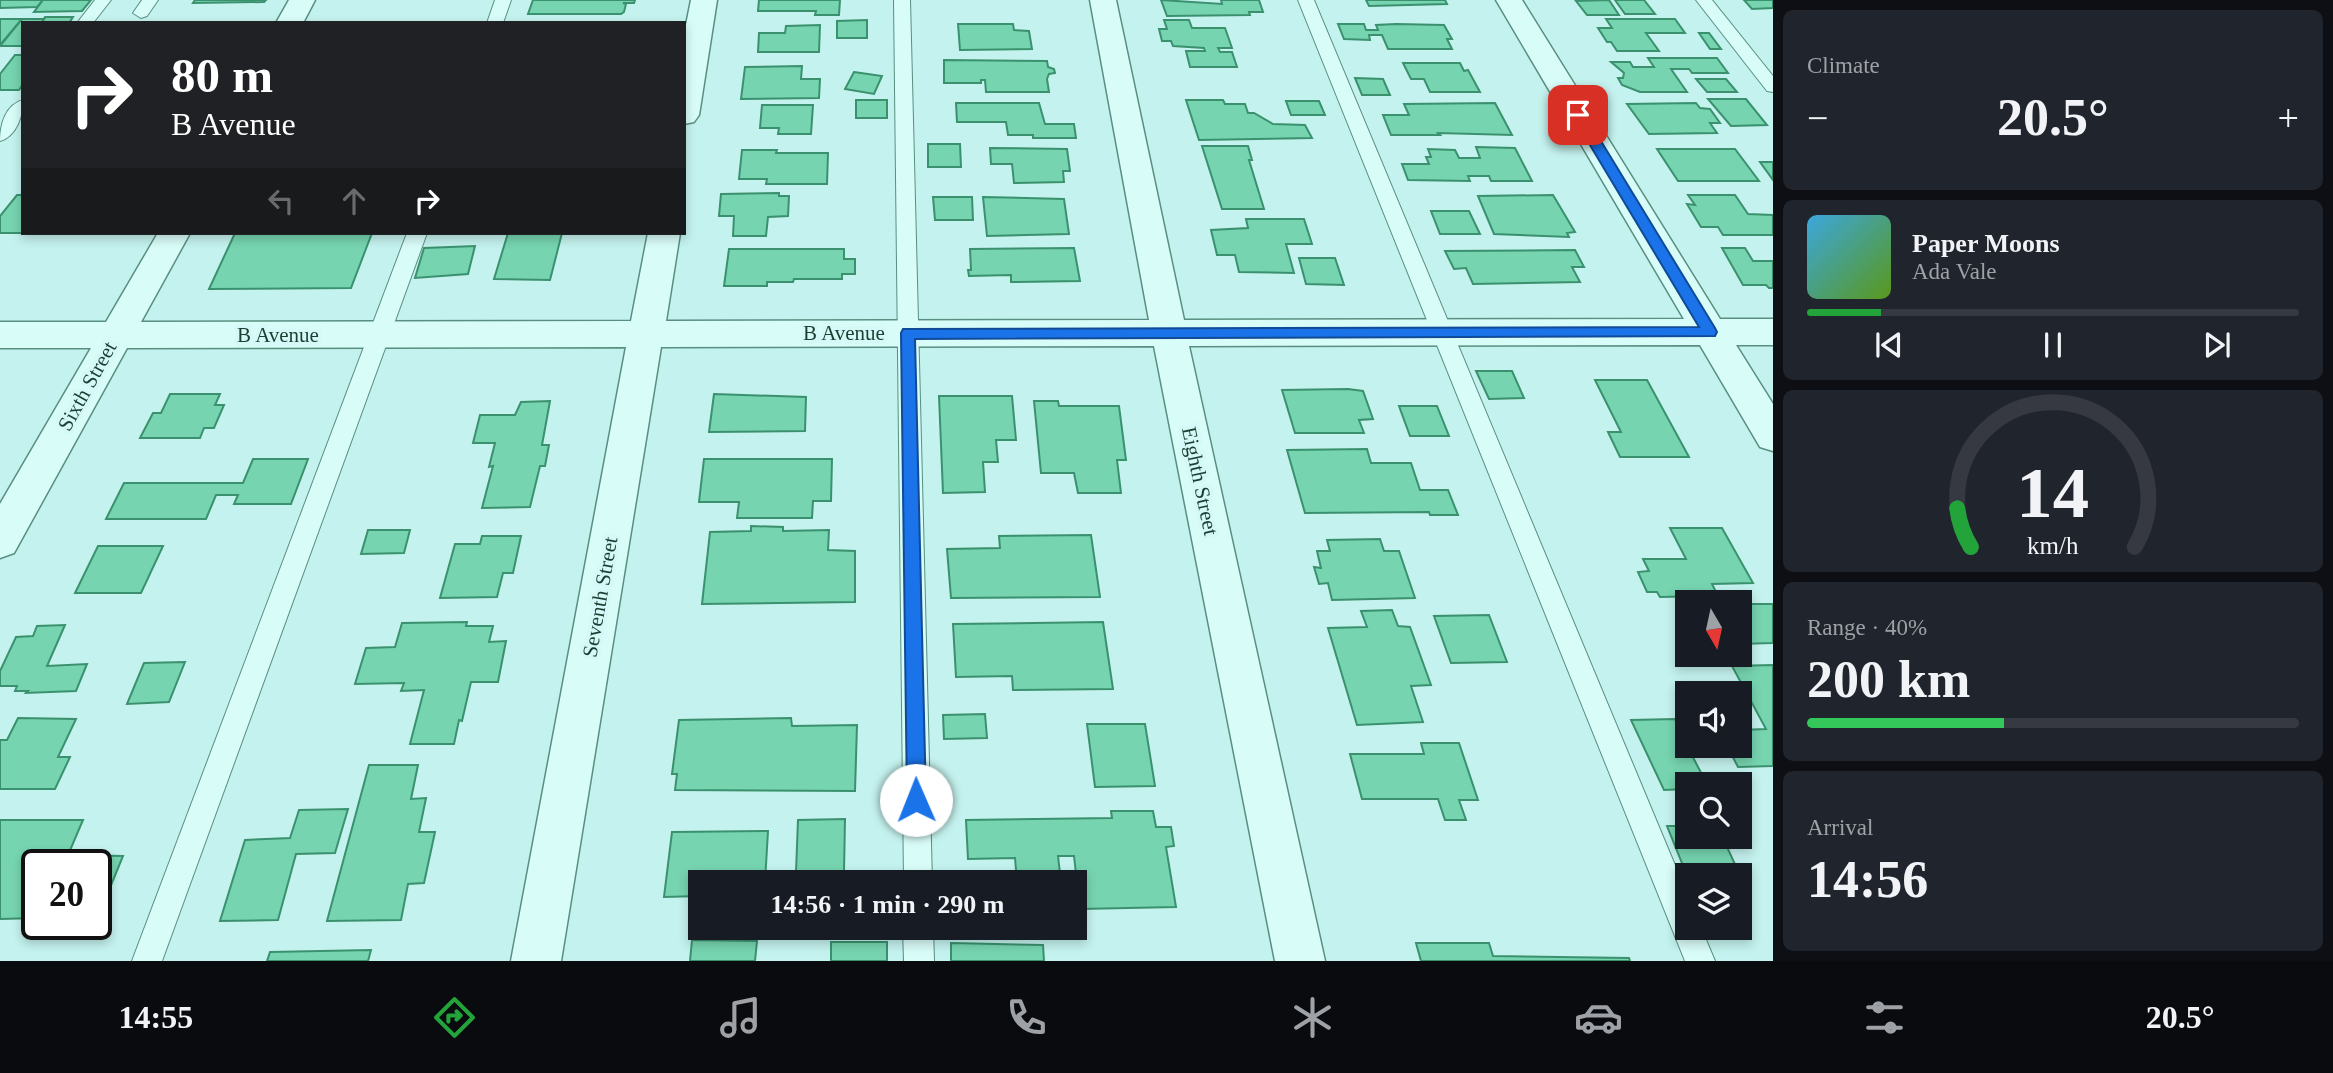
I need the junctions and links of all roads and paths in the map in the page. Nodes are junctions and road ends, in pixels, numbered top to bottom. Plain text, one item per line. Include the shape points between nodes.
1 (103, 0) edge
2 (302, 0) edge
3 (503, 0) edge
4 (704, 0) edge
5 (902, 0) edge
6 (1103, 0) edge
7 (1306, 0) edge
8 (1508, 0) edge
9 (1704, 0) edge
10 (87, 21) edge
11 (290, 21) edge
12 (496, 21) edge
13 (1773, 87) edge
14 (686, 103) edge
15 (21, 108) edge
16 (0, 135) edge
17 (173, 235) edge
18 (416, 235) edge
19 (664, 235) edge
20 (1442, 332) junction
21 (1710, 332) junction
22 (1773, 332) edge
23 (908, 333) junction
24 (1169, 333) junction
25 (646, 334) junction
26 (0, 335) edge
27 (116, 335) junction
28 (379, 335) junction
29 (1773, 436) edge
30 (0, 541) edge
31 (918, 870) edge
32 (919, 940) edge
33 (147, 961) edge
34 (536, 961) edge
35 (919, 961) edge
36 (1300, 961) edge
37 (1700, 961) edge

1 - 10 lane
2 - 11 street
3 - 12 lane
4 - 14 street
5 - 23 lane
6 - 24 street, Eighth Street
7 - 20 lane
8 - 21 street
9 - 13 lane
15 - 16 lane
17 - 27 street, Sixth Street
18 - 28 lane
19 - 25 street, Seventh Street
20 - 21 street, B Avenue
20 - 24 street, B Avenue
20 - 37 lane
21 - 22 street, B Avenue
21 - 29 street
23 - 24 street, B Avenue
23 - 25 street, B Avenue
23 - 31 lane
24 - 36 street, Eighth Street
25 - 28 street, B Avenue
25 - 34 street, Seventh Street
26 - 27 street, B Avenue
27 - 28 street, B Avenue
27 - 30 street, Sixth Street
28 - 33 lane
32 - 35 lane

